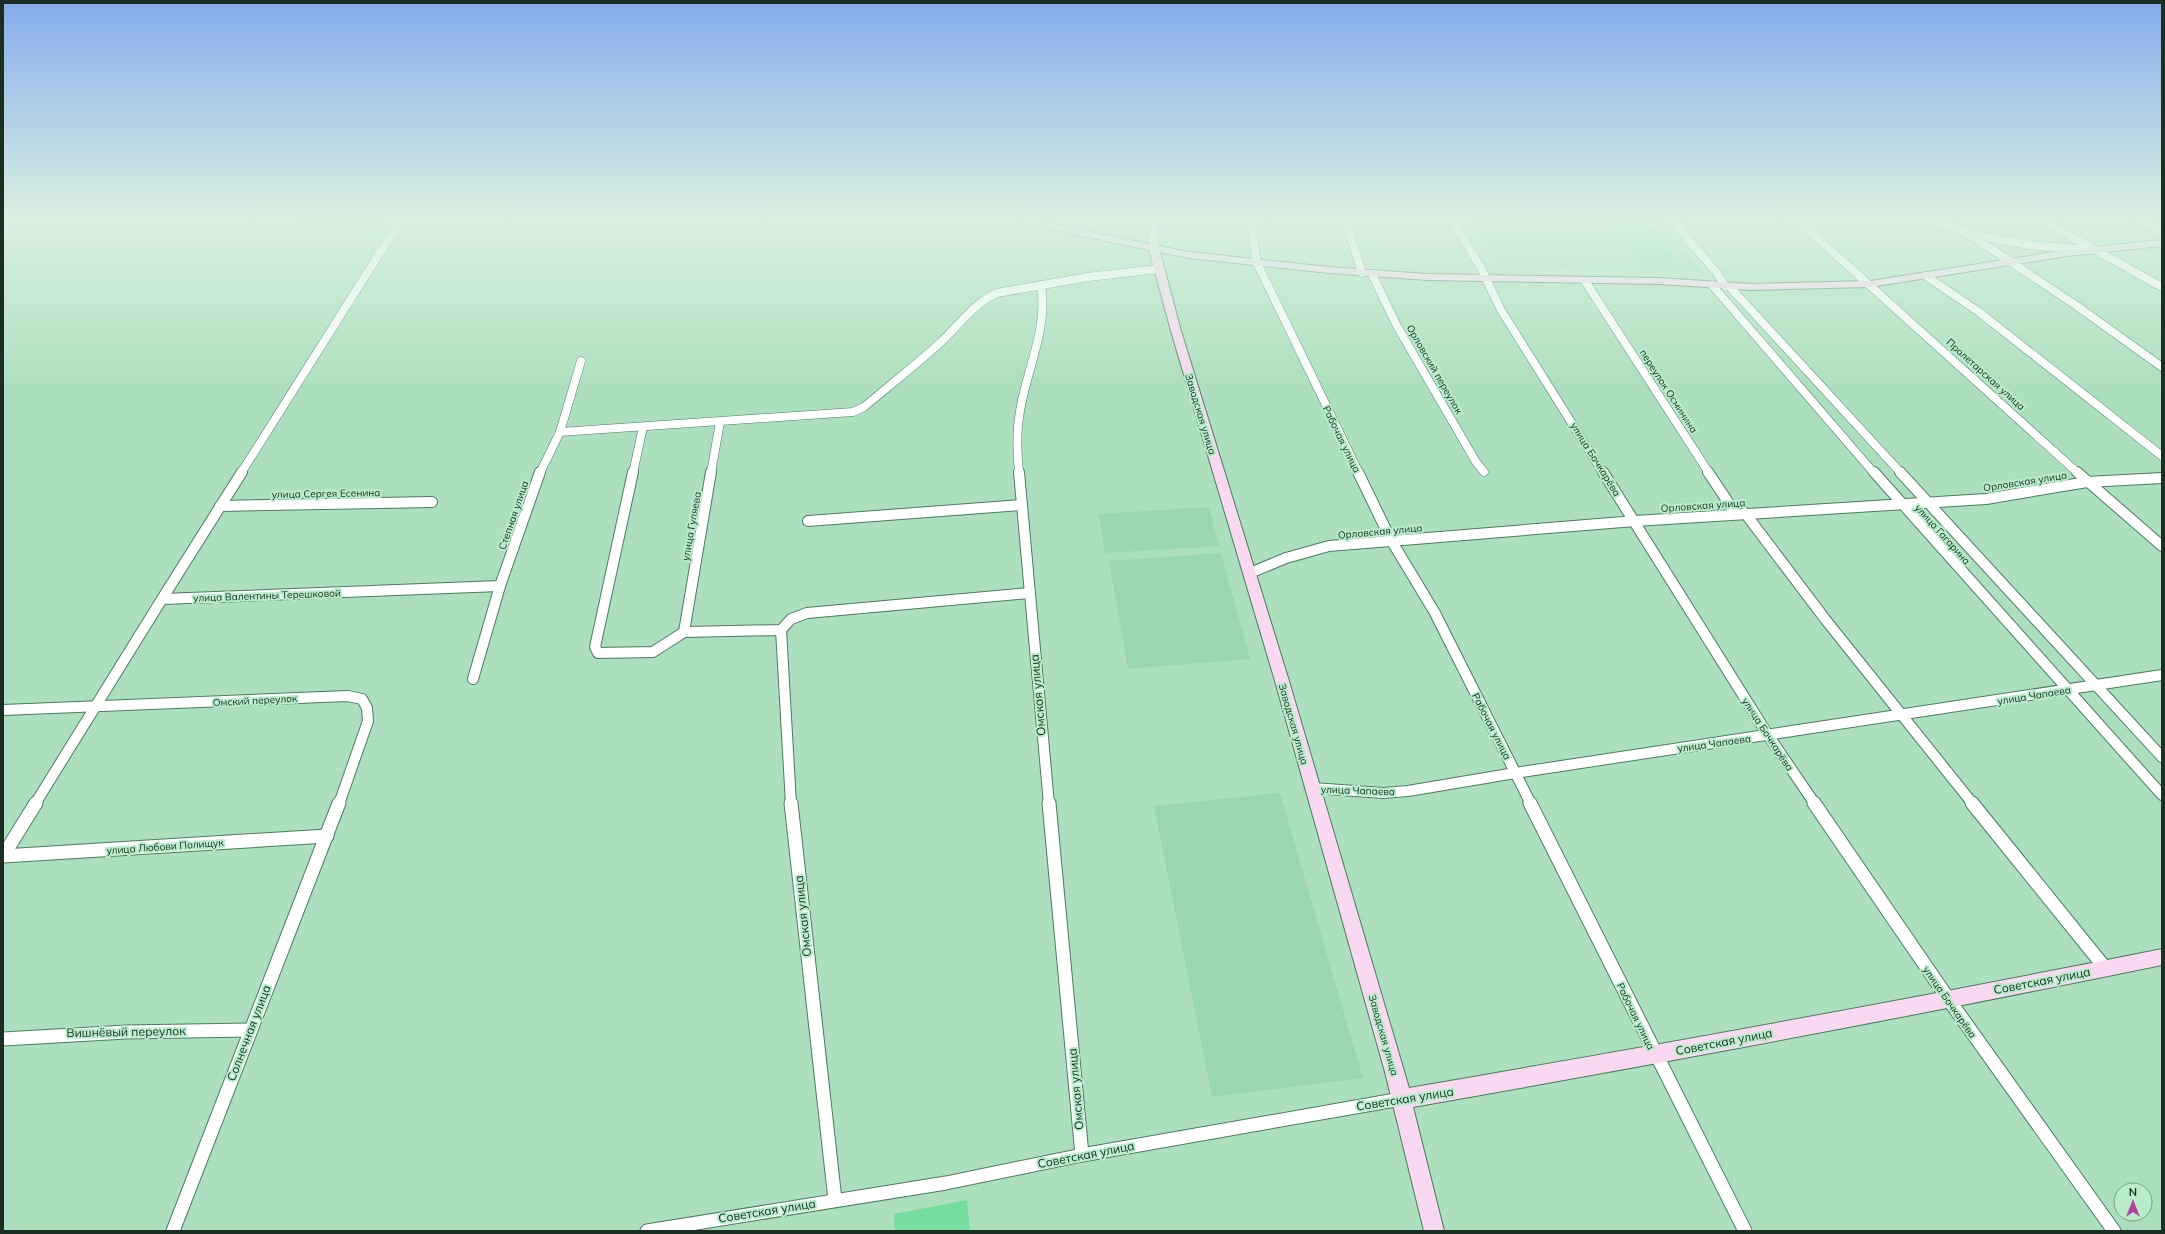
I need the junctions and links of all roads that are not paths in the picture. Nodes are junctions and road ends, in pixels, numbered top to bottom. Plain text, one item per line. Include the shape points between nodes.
1 (366, 276) edge
2 (1092, 276) edge
3 (1160, 276) edge
4 (1263, 276) edge
5 (1373, 276) edge
6 (1408, 276) edge
7 (1484, 276) edge
8 (1719, 276) edge
9 (1860, 276) edge
10 (1926, 276) joint
11 (2032, 276) edge
12 (2140, 276) edge
13 (1486, 279) junction
14 (1585, 280) junction
15 (1870, 284) junction
16 (1040, 285) junction
17 (1712, 285) junction
18 (1727, 286) junction
19 (2162, 287) edge
20 (581, 361) dead end
21 (2162, 367) edge
22 (720, 422) junction
23 (643, 427) junction
24 (560, 432) junction
25 (2162, 456) edge
26 (1484, 472) dead end
27 (2162, 478) edge
28 (2087, 482) junction
29 (1927, 501) junction
30 (432, 502) dead end
31 (1900, 503) junction
32 (1022, 505) junction
33 (220, 506) junction
34 (1741, 514) junction
35 (808, 520) dead end
36 (1635, 521) junction
37 (1391, 540) junction
38 (2162, 546) edge
39 (1250, 573) junction
40 (500, 586) junction
41 (1028, 593) junction
42 (162, 599) junction
43 (781, 630) junction
44 (684, 632) junction
45 (2162, 675) edge
46 (473, 679) dead end
47 (2097, 685) junction
48 (2067, 690) junction
49 (94, 707) junction
50 (3, 710) edge
51 (1904, 714) junction
52 (1768, 735) junction
53 (2162, 757) edge
54 (1515, 773) junction
55 (1313, 788) junction
56 (2162, 795) edge
57 (327, 836) junction
58 (3, 856) edge
59 (2162, 957) edge
60 (2106, 968) junction
61 (1949, 1000) junction
62 (250, 1030) junction
63 (3, 1039) edge
64 (1656, 1055) junction
65 (1401, 1099) junction
66 (1082, 1155) junction
67 (835, 1200) junction
68 (173, 1231) edge
69 (647, 1231) edge
70 (1434, 1231) edge
71 (1745, 1231) edge
72 (2114, 1231) edge

1 - 33 street
2 - 16 street
3 - 39 street, Заводская улица
4 - 37 street, Рабочая улица
5 - 26 street, Орловский переулок via 1397,326
6 - 13 street
7 - 13 street, улица Бочкарёва
8 - 18 street, улица Гагарина
9 - 15 street, Пролетарская улица
10 - 15 street
10 - 25 street via 1979,312
11 - 21 street
12 - 19 street
13 - 14 street
13 - 36 street, улица Бочкарёва via 1501,310
14 - 17 street
14 - 34 street, переулок Осминина via 1666,409
15 - 18 street via 1787,288
15 - 28 street, Пролетарская улица
16 - 22 street via 983,298 943,340 864,407 853,412
16 - 32 street, Омская улица via 1043,302 1035,362 1021,405 1018,429 1017,454
17 - 18 street
17 - 31 street, улица Гагарина
18 - 29 street, улица Гагарина
20 - 24 street, Степная улица
22 - 23 street
22 - 44 street, улица Гуляева
23 - 24 street
23 - 44 street via 596,647 598,653 606,655 653,652
24 - 40 street, Степная улица via 539,474
27 - 28 street, Орловская улица
28 - 29 street, Орловская улица via 1986,499
28 - 38 street, Пролетарская улица
29 - 31 street, Орловская улица
29 - 47 street, улица Гагарина
30 - 33 street, улица Сергея Есенина
31 - 34 street, Орловская улица
31 - 48 street, улица Гагарина
32 - 35 street
32 - 41 street, Омская улица
33 - 42 street
34 - 36 street, Орловская улица
34 - 51 street, переулок Осминина
36 - 37 street, Орловская улица
36 - 52 street, улица Бочкарёва
37 - 39 street, Орловская улица via 1329,546 1286,558
37 - 54 street, Рабочая улица via 1435,613
39 - 55 street, Заводская улица
40 - 42 street, улица Валентины Терешковой
40 - 46 street, Степная улица
41 - 43 street via 807,613 791,619
41 - 66 street, Омская улица
42 - 49 street
43 - 44 street
43 - 67 street, Омская улица via 790,795
45 - 47 street, улица Чапаева
47 - 48 street, улица Чапаева
47 - 53 street, улица Гагарина
48 - 51 street, улица Чапаева
48 - 56 street, улица Гагарина
49 - 50 street, Омский переулок
49 - 57 street, Омский переулок via 348,696 362,699 367,708 368,721
49 - 58 street
51 - 52 street, улица Чапаева
51 - 60 street, переулок Осминина
52 - 54 street, улица Чапаева
52 - 61 street, улица Бочкарёва
54 - 55 street, улица Чапаева via 1383,793
54 - 64 street, Рабочая улица
55 - 65 street, Заводская улица
57 - 58 street, улица Любови Полищук
57 - 62 street, Солнечная улица
59 - 60 street, Советская улица
60 - 61 street, Советская улица
61 - 64 street, Советская улица
61 - 72 street, улица Бочкарёва
62 - 63 street, Вишнёвый переулок via 137,1030
62 - 68 street, Солнечная улица
64 - 65 street, Советская улица
64 - 71 street, Рабочая улица
65 - 66 street, Советская улица
65 - 70 street, Заводская улица
66 - 67 street, Советская улица via 946,1183
67 - 69 street, Советская улица

